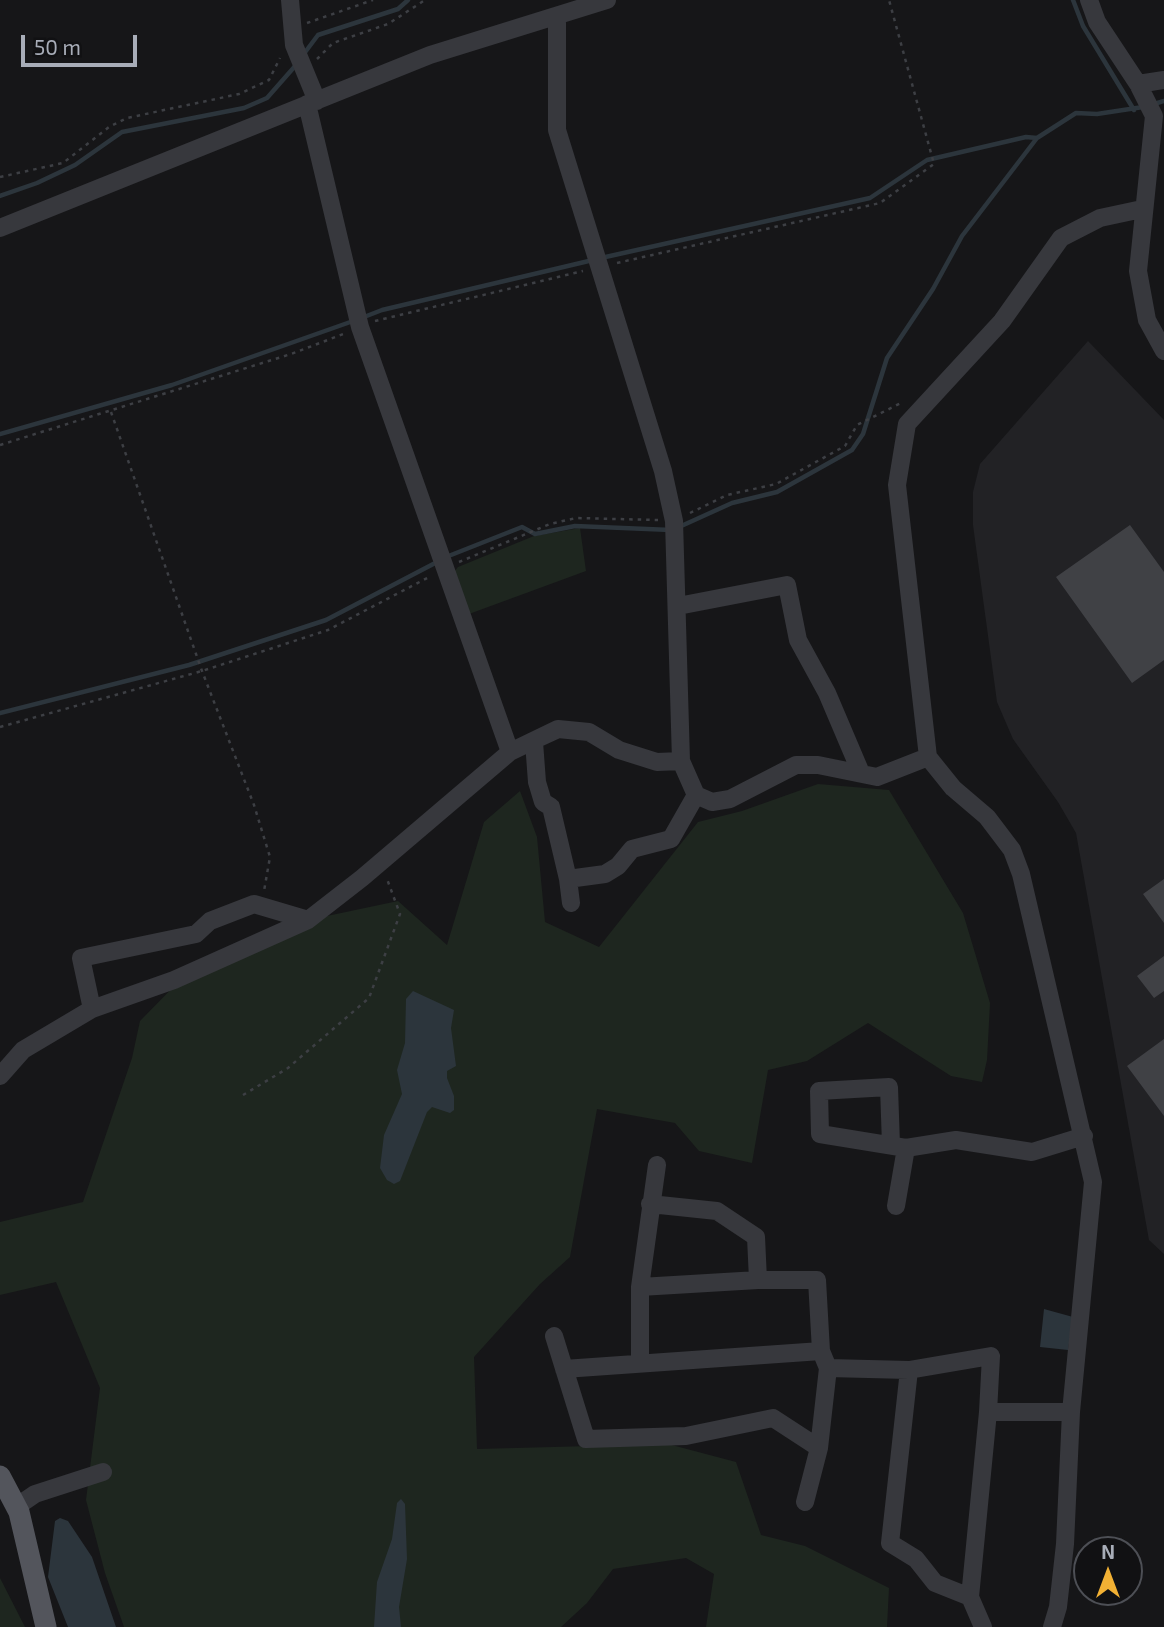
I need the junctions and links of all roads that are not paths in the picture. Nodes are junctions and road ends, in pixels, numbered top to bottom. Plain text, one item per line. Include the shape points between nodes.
1 (290, 0) edge
2 (607, 0) edge
3 (1090, 0) edge
4 (557, 16) junction
5 (1164, 80) edge
6 (1146, 100) junction
7 (312, 103) junction
8 (1142, 209) junction
9 (0, 228) edge
10 (1164, 351) edge
11 (678, 606) junction
12 (534, 742) junction
13 (510, 752) junction
14 (928, 757) junction
15 (681, 761) junction
16 (862, 774) junction
17 (696, 794) junction
18 (568, 879) junction
19 (571, 903) dead end
20 (308, 920) junction
21 (92, 1009) junction
22 (0, 1076) edge
23 (1084, 1136) junction
24 (899, 1147) junction
25 (657, 1165) dead end
26 (650, 1204) junction
27 (896, 1206) dead end
28 (758, 1280) junction
29 (640, 1287) junction
30 (554, 1336) dead end
31 (825, 1360) junction
32 (640, 1363) junction
33 (564, 1369) junction
34 (909, 1370) junction
35 (988, 1412) junction
36 (1071, 1412) junction
37 (819, 1448) junction
38 (103, 1472) dead end
39 (0, 1476) edge
40 (805, 1502) dead end
41 (16, 1507) junction
42 (970, 1597) junction
43 (46, 1627) edge
44 (983, 1627) edge
45 (1052, 1627) edge

1 - 7 street via 293,40
2 - 4 street
3 - 6 street via 1097,22
4 - 7 street via 430,55
4 - 11 street via 557,130 663,471 674,521
5 - 6 street
6 - 8 street
7 - 9 street
7 - 13 street via 360,327
8 - 10 street via 1138,271 1147,320
8 - 14 street via 1100,218 1061,238 1002,321 907,424 897,485
11 - 15 street
11 - 16 street via 787,585 798,640
12 - 13 street
12 - 15 street via 558,729 589,732 619,750 657,762
12 - 18 street via 537,782 543,803 551,807
13 - 20 street
14 - 16 street via 877,777
14 - 23 street via 953,789 987,817 1012,850
15 - 17 street
16 - 17 street via 796,765 730,799 712,802
17 - 18 street via 671,839 632,849 605,874
18 - 19 street
20 - 21 street via 174,980
20 - 21 street via 254,904 210,921 196,934 82,958
21 - 22 street via 23,1050
23 - 24 street via 1032,1152 956,1140
23 - 36 street via 1093,1182
24 - 24 street via 820,1134 819,1091 889,1087
24 - 27 street
25 - 26 street
26 - 28 street via 717,1211 756,1237
26 - 29 street
28 - 29 street
28 - 31 street via 817,1280
29 - 32 street
30 - 33 street
31 - 32 street
31 - 34 street
31 - 37 street
32 - 33 street
33 - 37 street via 586,1439 686,1436 773,1418
34 - 35 street via 991,1356
34 - 42 street via 890,1543 916,1559 935,1583
35 - 36 street
35 - 42 street
36 - 45 street via 1065,1544
37 - 40 street
38 - 41 street via 35,1494
39 - 41 main road
41 - 43 main road
42 - 44 street

